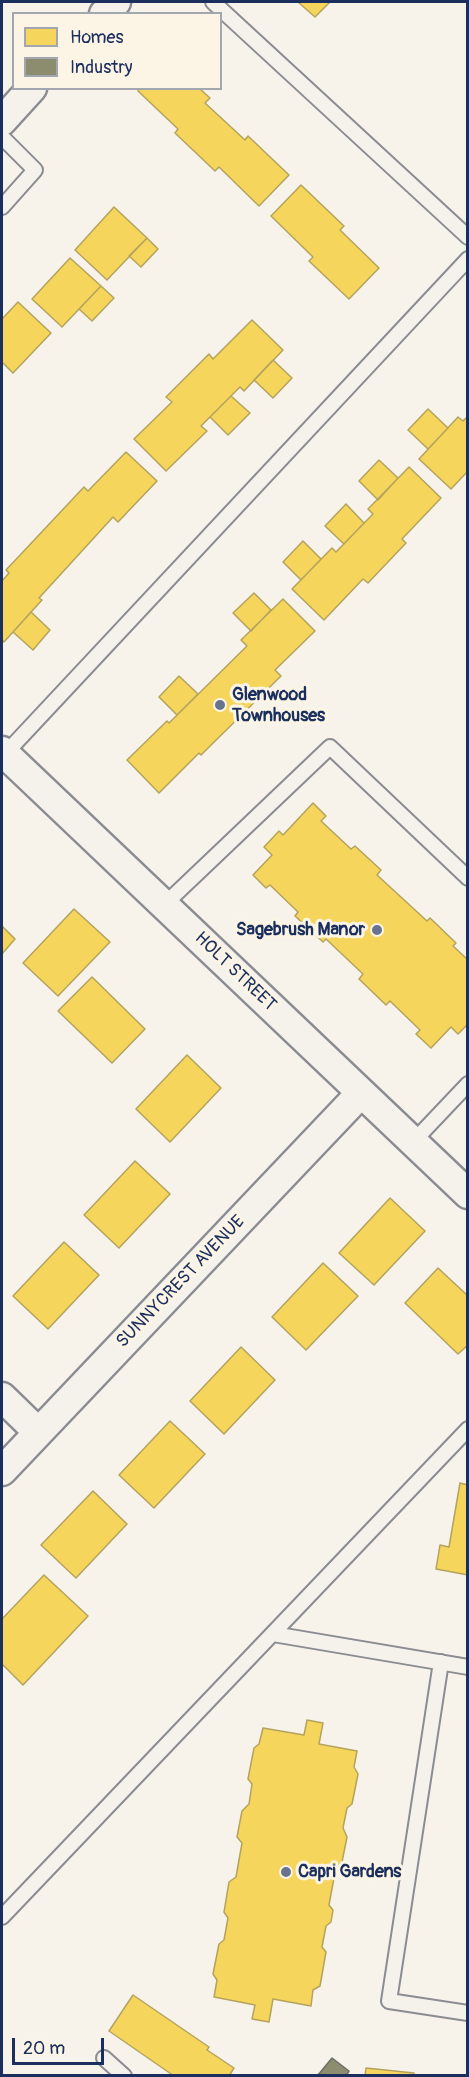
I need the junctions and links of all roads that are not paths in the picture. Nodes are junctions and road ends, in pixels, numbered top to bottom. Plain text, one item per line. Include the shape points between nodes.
1 (213, 2) edge
2 (30, 90) edge
3 (2, 121) edge
4 (2, 137) edge
5 (2, 207) edge
6 (468, 237) edge
7 (468, 259) edge
8 (3, 752) edge
9 (468, 878) edge
10 (164, 905) junction
11 (468, 1084) edge
12 (362, 1093) junction
13 (413, 1142) junction
14 (468, 1194) edge
15 (2, 1397) edge
16 (468, 1429) edge
17 (38, 1432) junction
18 (2, 1471) edge
19 (273, 1634) junction
20 (441, 1662) junction
21 (468, 1666) edge
22 (2, 1917) edge
23 (468, 2013) edge
24 (104, 2058) dead end
25 (124, 2076) edge

1 - 6 lane
2 - 3 street
4 - 5 lane via 36,171
7 - 8 lane
8 - 10 street, HOLT STREET
9 - 10 lane via 330,747
10 - 12 street, HOLT STREET
11 - 13 lane
12 - 13 street, HOLT STREET
12 - 17 street, SUNNYCREST AVENUE
13 - 14 street, HOLT STREET
15 - 17 street
16 - 19 lane
17 - 18 street, SUNNYCREST AVENUE
19 - 20 lane
19 - 22 lane
20 - 21 lane
20 - 23 lane via 389,2001
24 - 25 lane

